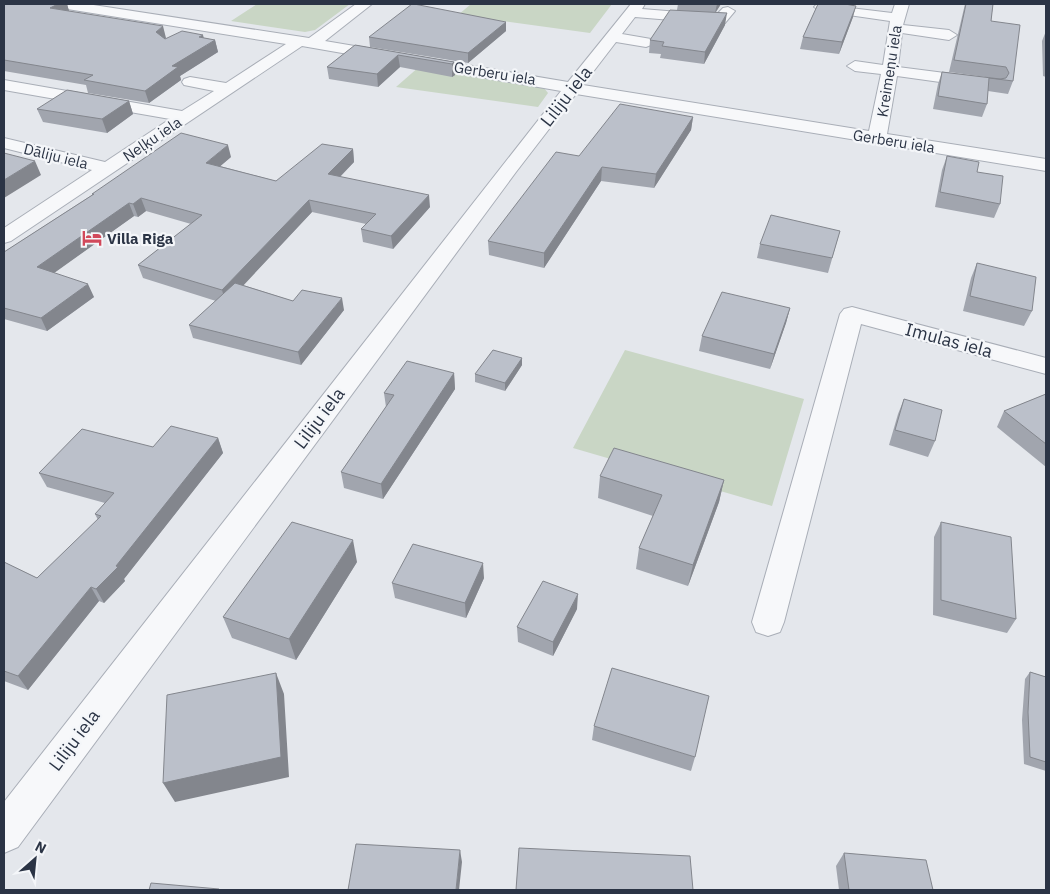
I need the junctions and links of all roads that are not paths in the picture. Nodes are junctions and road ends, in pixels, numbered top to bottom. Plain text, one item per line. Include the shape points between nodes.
1 (61, 4) edge
2 (154, 4) edge
3 (365, 4) edge
4 (821, 7) edge
5 (634, 8) edge
6 (728, 11) edge
7 (133, 15) junction
8 (898, 17) edge
9 (200, 26) junction
10 (949, 35) dead end
11 (182, 37) edge
12 (611, 37) junction
13 (306, 42) junction
14 (646, 42) dead end
15 (855, 66) dead end
16 (890, 71) junction
17 (190, 82) dead end
18 (4, 85) edge
19 (995, 85) edge
20 (572, 87) junction
21 (229, 88) junction
22 (185, 117) junction
23 (877, 138) junction
24 (4, 143) edge
25 (1046, 165) edge
26 (108, 168) junction
27 (4, 237) edge
28 (1046, 366) edge
29 (768, 622) dead end
30 (4, 833) edge

1 - 7 street, Gerberu iela
2 - 7 street
3 - 13 street, Neļķu iela
4 - 8 street
5 - 6 street via 720,20
5 - 12 street, Liliju iela
7 - 9 street, Gerberu iela
8 - 10 street
8 - 16 street, Kreimeņu iela
9 - 11 street
9 - 13 street, Gerberu iela
12 - 14 street
12 - 20 street, Liliju iela
13 - 20 street, Gerberu iela
13 - 21 street, Neļķu iela
15 - 16 street
16 - 19 street
16 - 23 street, Kreimeņu iela
17 - 21 street
18 - 22 street
20 - 23 street, Gerberu iela
20 - 30 street, Liliju iela
21 - 22 street, Neļķu iela
22 - 26 street, Neļķu iela
23 - 25 street, Gerberu iela
24 - 26 street, Dāliju iela
26 - 27 street, Neļķu iela
28 - 29 street, Imulas iela via 852,314

